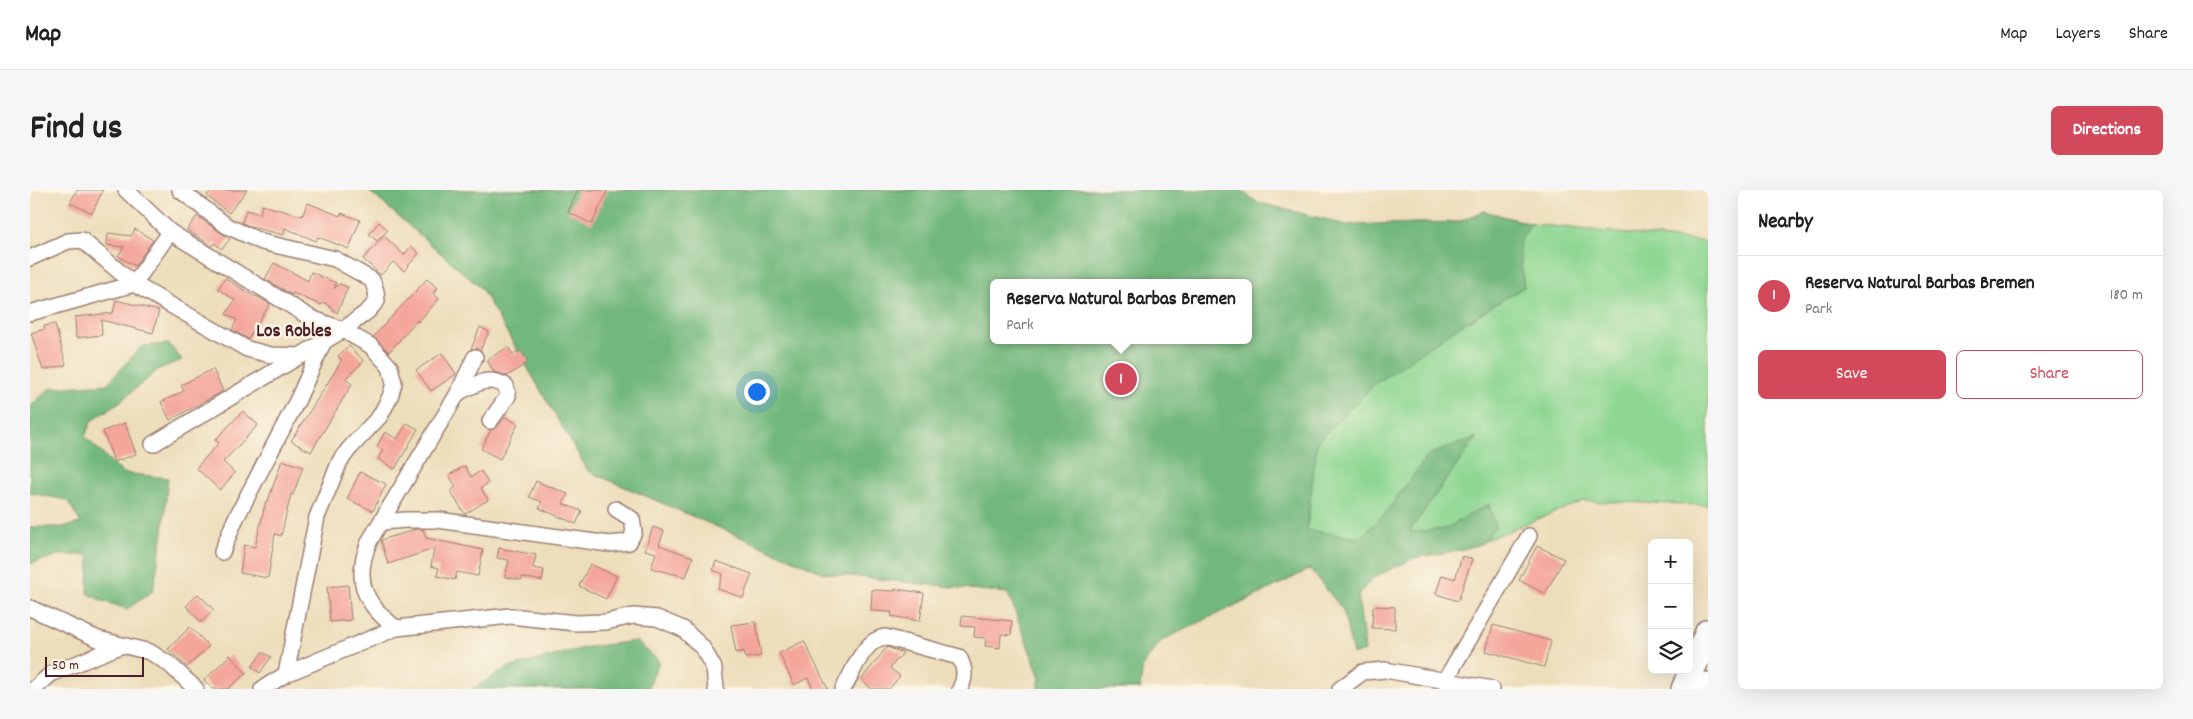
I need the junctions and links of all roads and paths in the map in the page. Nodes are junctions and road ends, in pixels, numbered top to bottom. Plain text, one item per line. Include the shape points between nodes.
1 (126, 190) edge
2 (180, 190) edge
3 (170, 232) junction
4 (30, 258) edge
5 (134, 284) junction
6 (30, 313) edge
7 (344, 330) junction
8 (323, 343) junction
9 (301, 356) junction
10 (475, 357) dead end
11 (458, 393) junction
12 (490, 422) dead end
13 (153, 444) dead end
14 (616, 509) dead end
15 (381, 522) junction
16 (1529, 536) dead end
17 (222, 552) dead end
18 (30, 608) edge
19 (396, 628) junction
20 (1708, 632) edge
21 (120, 646) junction
22 (286, 674) junction
23 (1446, 679) junction
24 (1708, 685) edge
25 (34, 689) edge
26 (196, 689) edge
27 (262, 689) edge
28 (716, 689) edge
29 (843, 689) edge
30 (960, 689) edge
31 (1340, 689) edge
32 (1492, 689) edge
33 (1684, 689) edge
34 (1706, 689) edge

1 - 3 street
2 - 7 street via 227,226 262,242 335,259 372,280 378,301
3 - 5 street
3 - 7 street via 310,318
4 - 5 street via 68,241 82,240
5 - 6 street
5 - 9 street via 247,349 271,355
7 - 8 street
7 - 22 street via 371,346 390,367 394,383 380,416 340,461 317,517
8 - 9 street
8 - 17 street
9 - 13 street
10 - 11 street
11 - 12 street via 496,380 506,386 508,396
11 - 15 street
14 - 15 street via 632,519 634,532 629,542 609,544 438,520
15 - 19 street via 363,557 363,590 381,617
16 - 23 street
18 - 21 street
19 - 22 street
19 - 28 street via 510,616 576,623 606,622 633,616 657,618 683,629 702,647 714,668
20 - 33 highway
21 - 25 street via 52,674
21 - 26 street via 150,652 169,664
22 - 27 street
23 - 31 street via 1385,670 1364,672
23 - 32 street
24 - 34 highway
29 - 30 street via 868,646 876,638 886,637 959,657 964,668

